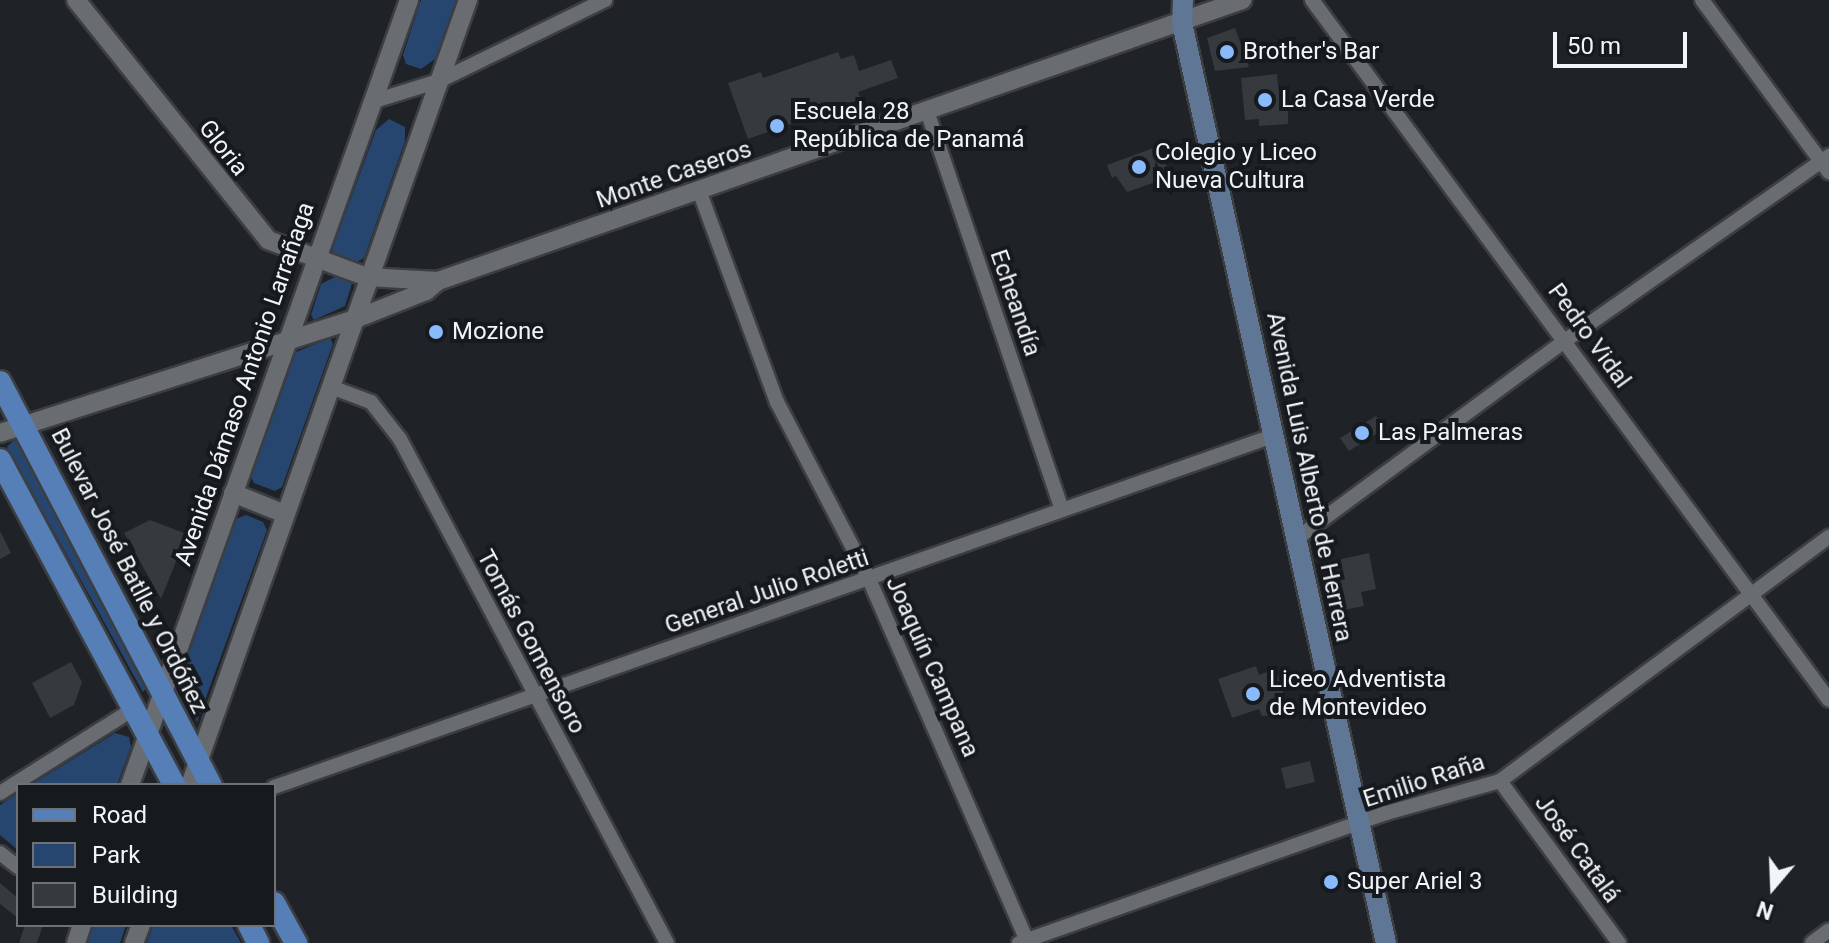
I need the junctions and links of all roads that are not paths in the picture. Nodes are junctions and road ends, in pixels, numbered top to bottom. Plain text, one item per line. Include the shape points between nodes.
1 (76, 0) edge
2 (409, 0) edge
3 (468, 0) edge
4 (605, 0) edge
5 (1167, 0) edge
6 (1183, 0) edge
7 (1242, 0) edge
8 (1312, 0) edge
9 (1702, 0) edge
10 (1182, 23) junction
11 (439, 81) junction
12 (371, 102) junction
13 (927, 111) junction
14 (1826, 163) edge
15 (700, 193) junction
16 (313, 260) junction
17 (367, 277) junction
18 (438, 281) junction
19 (353, 320) junction
20 (286, 340) junction
21 (1566, 340) junction
22 (0, 382) edge
23 (331, 387) junction
24 (0, 419) edge
25 (23, 425) junction
26 (0, 433) edge
27 (1273, 436) junction
28 (0, 460) edge
29 (233, 493) junction
30 (1062, 509) junction
31 (285, 514) junction
32 (1829, 537) edge
33 (1296, 539) junction
34 (869, 579) junction
35 (1751, 594) junction
36 (163, 691) junction
37 (534, 697) junction
38 (1829, 700) edge
39 (135, 708) junction
40 (149, 732) junction
41 (199, 761) junction
42 (1500, 781) junction
43 (131, 783) edge
44 (173, 783) edge
45 (191, 783) edge
46 (210, 783) edge
47 (276, 786) edge
48 (0, 793) edge
49 (1360, 824) junction
50 (0, 853) edge
51 (16, 865) edge
52 (276, 907) edge
53 (1829, 930) edge
54 (1023, 942) edge
55 (296, 943) edge
56 (667, 943) edge
57 (1386, 943) edge
58 (1619, 943) edge
59 (1812, 943) edge

1 - 16 street, Gloria via 253,225 268,240
2 - 12 street, Avenida Dámaso Antonio Larrañaga
3 - 11 street
4 - 11 street
5 - 10 main road, Avenida Luis Alberto de Herrera
6 - 10 main road, Avenida Luis Alberto de Herrera
7 - 10 street, Monte Caseros
8 - 21 street, Pedro Vidal
9 - 14 street
10 - 13 street, Monte Caseros
10 - 27 main road, Avenida Luis Alberto de Herrera
11 - 12 street
11 - 17 street
12 - 16 street, Avenida Dámaso Antonio Larrañaga
13 - 15 street, Monte Caseros
13 - 30 street, Echeandía
14 - 21 street
15 - 18 street, Monte Caseros
15 - 34 street, Joaquín Campana via 777,402
16 - 17 street, Gloria
16 - 20 street, Avenida Dámaso Antonio Larrañaga
17 - 18 street, Monte Caseros
17 - 19 street
18 - 19 street, Monte Caseros via 426,291
19 - 20 street, Monte Caseros
19 - 23 street
20 - 25 street, Monte Caseros
20 - 29 street, Avenida Dámaso Antonio Larrañaga
21 - 33 street
21 - 35 street, Pedro Vidal
22 - 25 main road, Bulevar José Batlle y Ordóñez
23 - 31 street
23 - 37 street, Tomás Gomensoro via 371,402 390,422
24 - 25 main road
25 - 26 street, Monte Caseros
25 - 36 main road, Bulevar José Batlle y Ordóñez
27 - 30 street, General Julio Roletti
27 - 33 main road, Avenida Luis Alberto de Herrera
28 - 39 main road
29 - 31 street
29 - 36 street, Avenida Dámaso Antonio Larrañaga
30 - 34 street, General Julio Roletti
31 - 41 street
32 - 35 street, Emilio Raña
33 - 49 main road, Avenida Luis Alberto de Herrera
34 - 37 street, General Julio Roletti
34 - 54 street, Joaquín Campana
35 - 38 street, Pedro Vidal
35 - 42 street, Emilio Raña
36 - 40 street, Avenida Dámaso Antonio Larrañaga
36 - 41 main road, Bulevar José Batlle y Ordóñez
37 - 47 street, General Julio Roletti
37 - 56 street, Tomás Gomensoro
39 - 40 main road
39 - 48 street
40 - 43 street, Avenida Dámaso Antonio Larrañaga
40 - 44 main road
41 - 45 street
41 - 46 main road, Bulevar José Batlle y Ordóñez
42 - 49 street, Emilio Raña
42 - 58 street, José Catalá
49 - 54 street, Emilio Raña
49 - 57 main road, Avenida Luis Alberto de Herrera
50 - 51 street
52 - 55 main road
53 - 59 street

